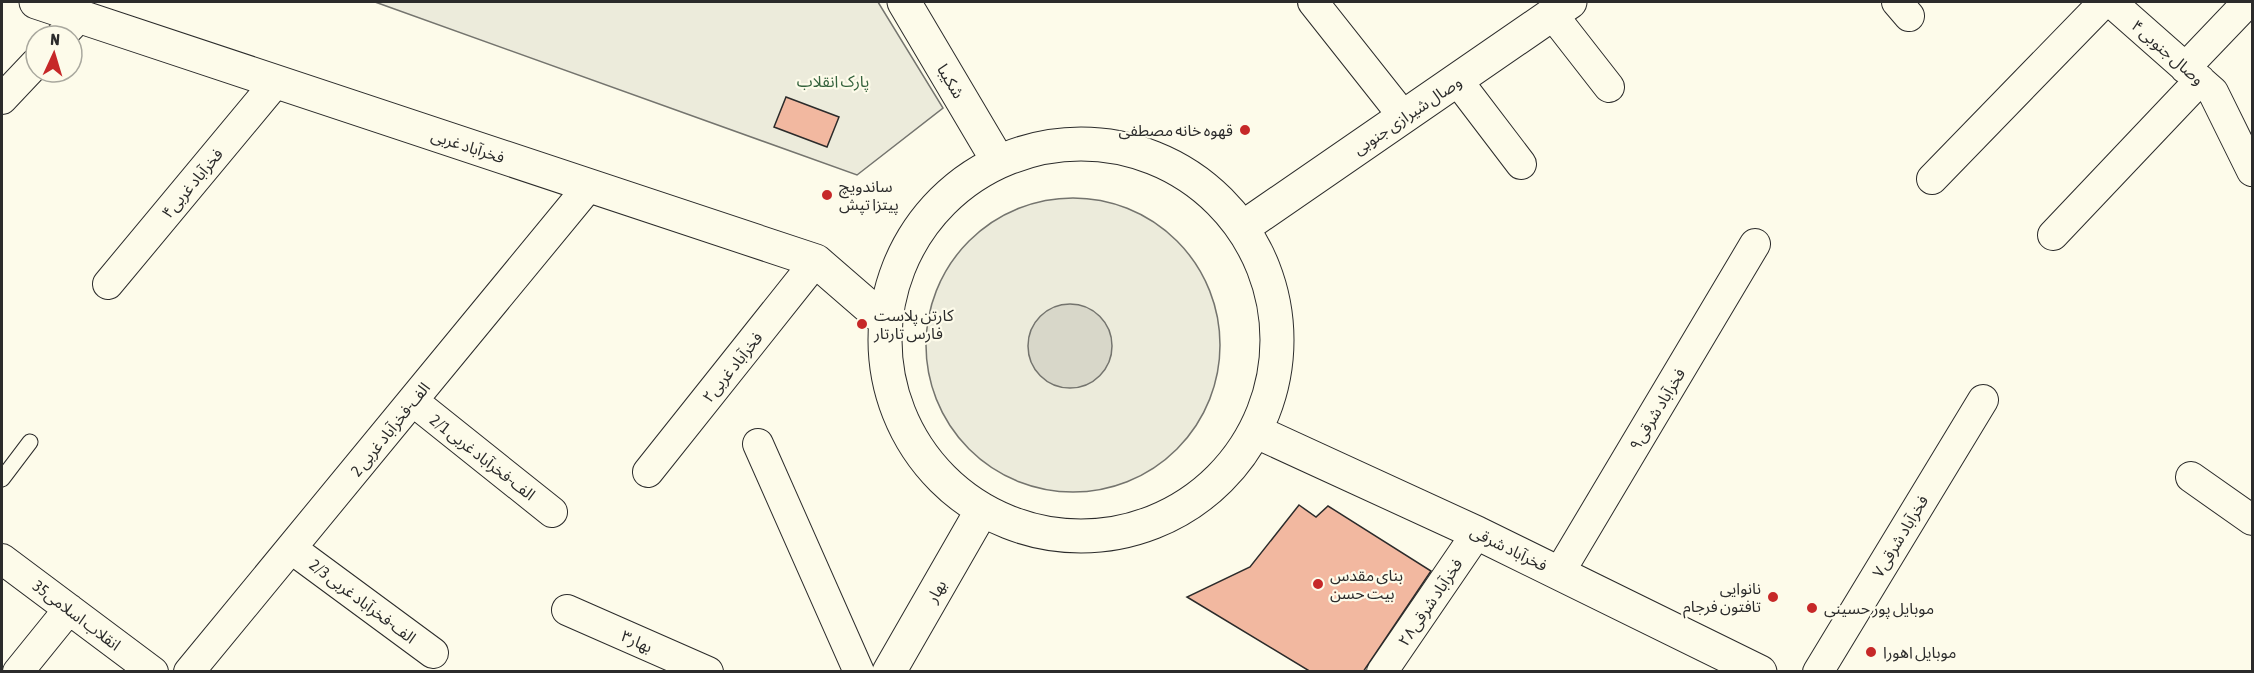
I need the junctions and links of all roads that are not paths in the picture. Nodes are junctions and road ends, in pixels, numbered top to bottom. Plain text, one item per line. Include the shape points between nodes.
1 (36, 2) edge
2 (904, 2) edge
3 (1313, 2) edge
4 (2104, 2) edge
5 (2111, 2) edge
6 (2248, 2) edge
7 (1561, 8) edge
8 (67, 24) edge
9 (84, 30) edge
10 (2193, 74) junction
11 (24, 76) edge
12 (1457, 80) junction
13 (276, 82) junction
14 (1609, 87) dead end
15 (2, 99) edge
16 (1404, 117) junction
17 (998, 161) junction
18 (2251, 163) edge
19 (1521, 164) dead end
20 (1932, 179) dead end
21 (589, 186) junction
22 (1242, 228) junction
23 (2053, 235) dead end
24 (1755, 244) dead end
25 (816, 261) junction
26 (108, 284) dead end
27 (884, 320) junction
28 (1983, 400) dead end
29 (413, 401) junction
30 (1255, 431) junction
31 (30, 442) dead end
32 (758, 444) dead end
33 (648, 472) dead end
34 (2191, 477) dead end
35 (2, 479) edge
36 (982, 510) junction
37 (552, 512) dead end
38 (2253, 520) edge
39 (1477, 533) junction
40 (292, 549) junction
41 (2, 559) edge
42 (1559, 573) junction
43 (69, 609) junction
44 (567, 610) dead end
45 (433, 653) dead end
46 (1741, 668) edge
47 (18, 672) edge
48 (153, 672) edge
49 (189, 672) edge
50 (708, 672) edge
51 (859, 672) edge
52 (889, 672) edge
53 (1382, 672) edge
54 (1818, 672) edge

1 - 8 main road, فخرآباد غربی
2 - 17 main road, شکیبا
3 - 16 street
4 - 20 street
5 - 10 street, وصال جنوبی ۴
6 - 10 street
7 - 12 main road, وصال شیرازی جنوبی
7 - 14 street
9 - 13 main road, فخرآباد غربی
10 - 18 street, وصال جنوبی ۴ via 2213,92
10 - 23 street
11 - 15 street
12 - 16 main road, وصال شیرازی جنوبی
12 - 19 street
13 - 21 main road, فخرآباد غربی
13 - 26 street, ۴فخرآباد غربی
16 - 22 main road, وصال شیرازی جنوبی
17 - 22 main road via 1047,146 1097,144 1122,148 1164,161 1203,186
17 - 27 main road via 954,188 920,225 896,270
21 - 25 main road, فخرآباد غربی
21 - 29 street, 2 الف-فخرآباد غربی
22 - 30 main road via 1269,284 1277,321 1269,395
24 - 42 street, فخرآباد شرقی۹
25 - 27 main road, فخرآباد غربی
25 - 33 street, ۲فخرآباد غربی
27 - 36 main road via 885,370 900,419 926,462
28 - 54 street, فخرآباد شرقی۷
29 - 37 street, 2/1 الف-فخرآباد غربی
29 - 40 street, 2 الف-فخرآباد غربی
30 - 36 main road via 1232,465 1202,495 1125,533 1057,535 1007,522
30 - 39 main road, فخرآباد شرقی
31 - 35 lane
32 - 51 street
34 - 38 street
36 - 52 main road, بهار
39 - 42 main road, فخرآباد شرقی
39 - 53 street, فخرآباد شرقی۲۸
40 - 45 street, 2/3 الف-فخرآباد غربی
40 - 49 street, 2 الف-فخرآباد غربی
41 - 43 street, 35انقلاب اسلامی
42 - 46 main road, فخرآباد شرقی
43 - 47 street
43 - 48 street, 35انقلاب اسلامی
44 - 50 street, بهار۳

